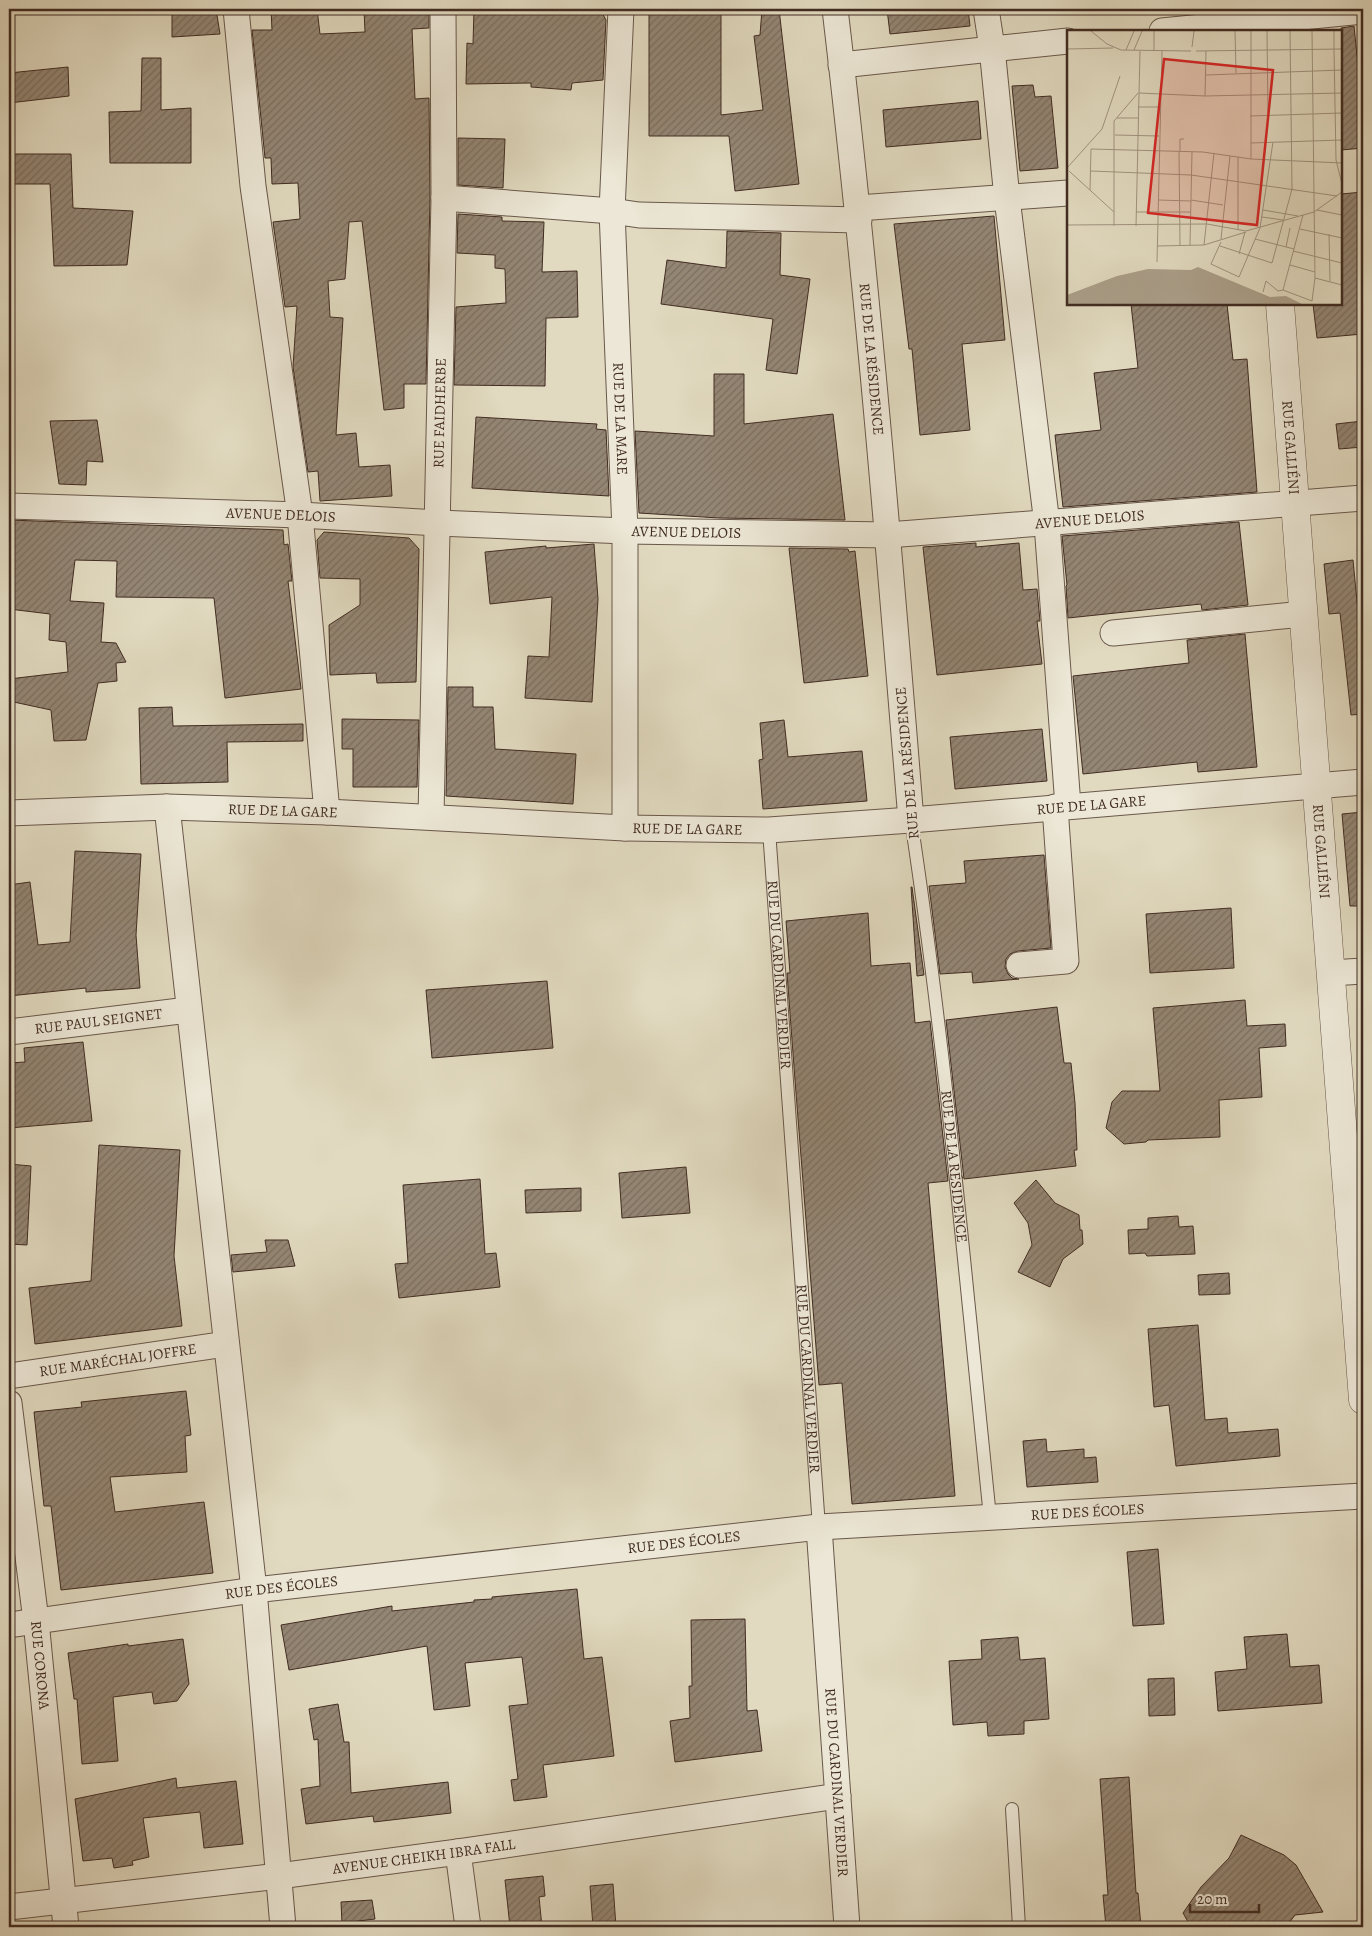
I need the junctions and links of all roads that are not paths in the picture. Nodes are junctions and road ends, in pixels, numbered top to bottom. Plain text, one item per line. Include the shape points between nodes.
1 (236, 9) edge
2 (443, 9) edge
3 (621, 9) edge
4 (835, 9) edge
5 (986, 9) edge
6 (1363, 11) edge
7 (1258, 21) edge
8 (1172, 30) edge
9 (1067, 41) edge
10 (992, 48) junction
11 (841, 65) junction
12 (1067, 193) edge
13 (444, 198) junction
14 (1007, 198) junction
15 (612, 211) junction
16 (859, 214) junction
17 (1280, 305) edge
18 (1363, 498) edge
19 (1295, 503) junction
20 (9, 506) edge
21 (300, 515) junction
22 (438, 523) junction
23 (1047, 524) junction
24 (625, 531) junction
25 (888, 535) junction
26 (1303, 614) junction
27 (1113, 633) dead end
28 (1363, 782) edge
29 (1316, 786) junction
30 (166, 807) junction
31 (1062, 807) junction
32 (327, 812) junction
33 (9, 813) edge
34 (431, 817) junction
35 (911, 820) junction
36 (625, 828) junction
37 (769, 830) junction
38 (1019, 965) dead end
39 (1363, 971) edge
40 (1331, 973) junction
41 (188, 1010) junction
42 (9, 1032) edge
43 (1361, 1328) edge
44 (226, 1344) junction
45 (9, 1376) edge
46 (1363, 1400) edge
47 (9, 1403) edge
48 (1363, 1496) edge
49 (990, 1517) junction
50 (819, 1527) junction
51 (254, 1590) junction
52 (36, 1621) junction
53 (9, 1625) edge
54 (838, 1796) junction
55 (1012, 1809) dead end
56 (458, 1852) junction
57 (279, 1876) junction
58 (63, 1900) junction
59 (9, 1907) edge
60 (66, 1927) edge
61 (283, 1927) edge
62 (468, 1927) edge
63 (847, 1927) edge
64 (1019, 1927) edge

1 - 21 street via 253,186
2 - 13 street, RUE FAIDHERBE
3 - 15 street, RUE DE LA MARE
4 - 11 street, RUE DE LA RÉSIDENCE
5 - 10 street
6 - 7 street
7 - 8 street
9 - 10 street
10 - 11 street
10 - 14 street
11 - 16 street, RUE DE LA RÉSIDENCE
12 - 14 street
13 - 15 street
13 - 22 street, RUE FAIDHERBE
14 - 16 street
14 - 23 street
15 - 16 street via 639,215
15 - 24 street, RUE DE LA MARE
16 - 25 street, RUE DE LA RÉSIDENCE
17 - 19 street, RUE GALLIÉNI
18 - 19 street, AVENUE DELOIS
19 - 23 street, AVENUE DELOIS
19 - 26 street, RUE GALLIÉNI
20 - 21 street, AVENUE DELOIS
21 - 22 street, AVENUE DELOIS
21 - 32 street
22 - 24 street, AVENUE DELOIS
22 - 34 street, RUE FAIDHERBE
23 - 25 street, AVENUE DELOIS
23 - 31 street
24 - 25 street, AVENUE DELOIS
24 - 36 street, RUE DE LA MARE
25 - 35 street, RUE DE LA RÉSIDENCE
26 - 27 street
26 - 29 street, RUE GALLIÉNI
28 - 29 street, RUE DE LA GARE
29 - 31 street, RUE DE LA GARE
29 - 40 street, RUE GALLIÉNI
30 - 32 street, RUE DE LA GARE
30 - 33 street, RUE DE LA GARE
30 - 41 street
31 - 35 street, RUE DE LA GARE
31 - 38 street via 1066,961
32 - 34 street, RUE DE LA GARE
34 - 36 street, RUE DE LA GARE
35 - 37 street, RUE DE LA GARE
35 - 49 lane, RUE DE LA RÉSIDENCE via 930,946
36 - 37 street, RUE DE LA GARE
37 - 50 lane, RUE DU CARDINAL VERDIER
39 - 40 street
40 - 43 street, RUE GALLIÉNI
41 - 42 street, RUE PAUL SEIGNET
41 - 44 street
43 - 46 street, RUE GALLIÉNI
44 - 45 street, RUE MARÉCHAL JOFFRE
44 - 51 street
47 - 52 street, RUE CORONA
48 - 49 street, RUE DES ÉCOLES
49 - 50 street, RUE DES ÉCOLES
50 - 51 street, RUE DES ÉCOLES
50 - 54 street, RUE DU CARDINAL VERDIER
51 - 52 street, RUE DES ÉCOLES
51 - 57 street
52 - 53 street, RUE DES ÉCOLES
52 - 58 street, RUE CORONA
54 - 56 street, AVENUE CHEIKH IBRA FALL
54 - 63 street, RUE DU CARDINAL VERDIER
55 - 64 lane
56 - 57 street, AVENUE CHEIKH IBRA FALL
56 - 62 street
57 - 58 street, AVENUE CHEIKH IBRA FALL
57 - 61 street
58 - 59 street, AVENUE CHEIKH IBRA FALL
58 - 60 street, RUE CORONA

